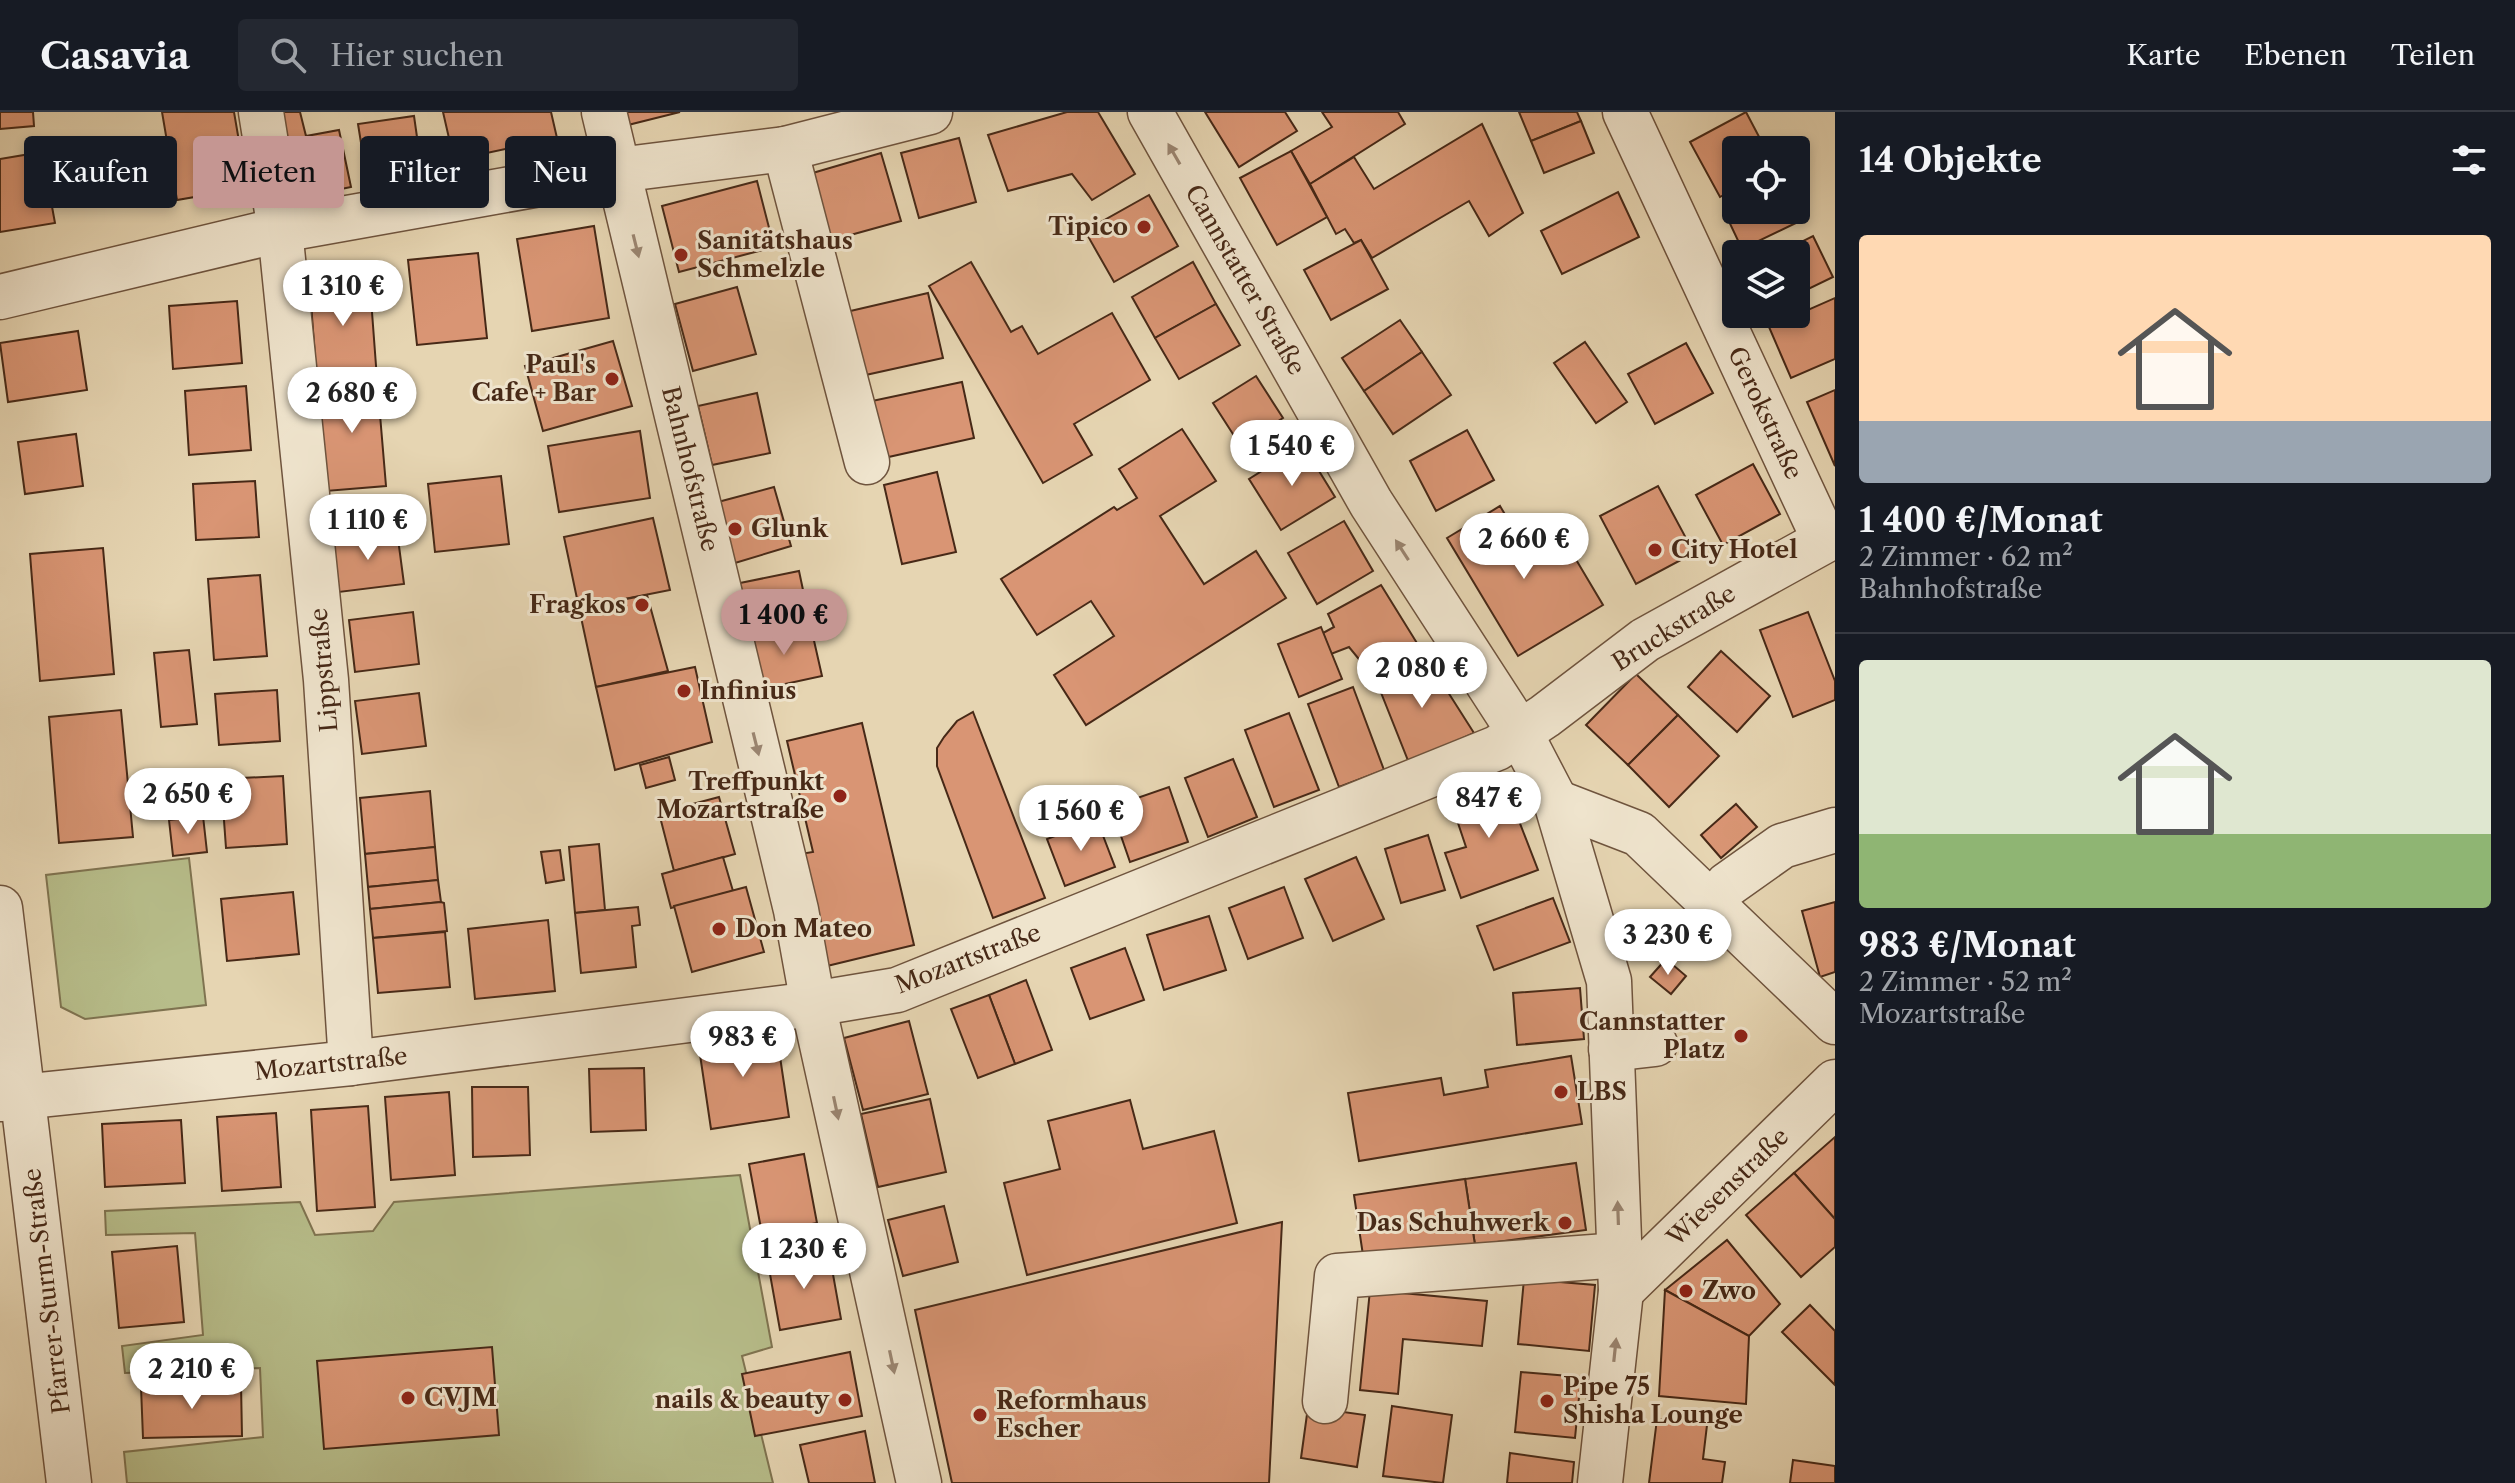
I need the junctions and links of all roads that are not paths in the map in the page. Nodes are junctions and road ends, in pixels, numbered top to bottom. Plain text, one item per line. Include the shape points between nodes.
1 (261, 112) edge
2 (604, 112) edge
3 (930, 112) edge
4 (1150, 112) edge
5 (1625, 112) edge
6 (785, 149) junction
7 (618, 170) junction
8 (280, 230) junction
9 (0, 297) edge
10 (867, 462) dead end
11 (1829, 537) edge
12 (1520, 733) junction
13 (1556, 802) junction
14 (1835, 830) edge
15 (1711, 903) junction
16 (0, 908) edge
17 (813, 1004) junction
18 (1835, 1022) edge
19 (1655, 1044) dead end
20 (1611, 1049) junction
21 (351, 1063) junction
22 (1835, 1082) edge
23 (12, 1098) edge
24 (1620, 1273) junction
25 (1325, 1401) dead end
26 (69, 1483) edge
27 (919, 1483) edge
28 (1600, 1483) edge

1 - 8 street, Lippstraße
2 - 7 street, Bahnhofstraße
3 - 6 street
12 -> 4 street, Cannstatter Straße via 1371,503
5 - 11 street, Gerokstraße
6 - 7 street
6 - 10 street
7 - 8 street
7 -> 17 street, Bahnhofstraße via 792,895
8 - 9 street
8 - 21 street, Lippstraße via 326,680
11 - 12 street, Bruckstraße via 1645,640
12 - 13 street, Cannstatter Straße
12 - 17 street, Mozartstraße via 1497,748 897,990
13 - 15 street via 1639,834
13 - 20 street, Cannstatter Straße via 1609,981
14 - 15 street via 1782,846 1727,885
15 - 18 street
16 - 23 street, Pfarrer-Sturm-Straße
17 - 21 street, Mozartstraße
17 -> 27 street, Bahnhofstraße
19 - 20 street
24 -> 20 street, Cannstatter Straße
21 - 23 street, Mozartstraße
22 - 24 street, Wiesenstraße
23 - 26 street, Pfarrer-Sturm-Straße
24 - 25 street via 1337,1276
28 -> 24 street, Cannstatter Straße

